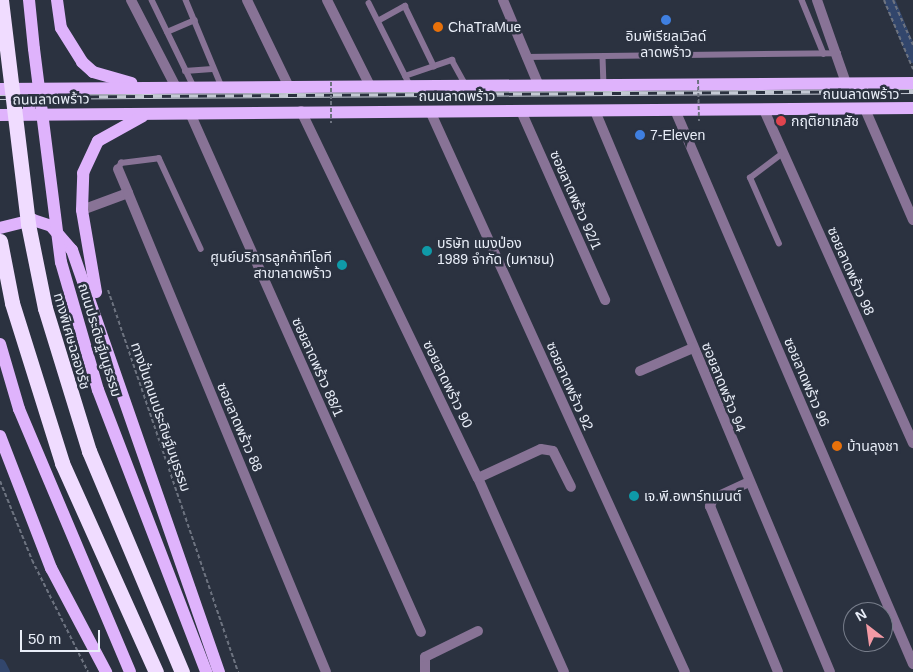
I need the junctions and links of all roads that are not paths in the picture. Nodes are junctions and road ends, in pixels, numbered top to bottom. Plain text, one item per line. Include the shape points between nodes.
1 (1, 0) edge
2 (29, 0) edge
3 (58, 0) edge
4 (131, 0) edge
5 (152, 0) edge
6 (186, 0) edge
7 (247, 0) edge
8 (327, 0) edge
9 (502, 0) edge
10 (802, 0) edge
11 (817, 0) edge
12 (369, 3) dead end
13 (195, 20) junction
14 (378, 21) junction
15 (167, 32) junction
16 (838, 53) junction
17 (824, 54) junction
18 (525, 57) junction
19 (603, 57) junction
20 (434, 66) junction
21 (212, 69) junction
22 (185, 71) junction
23 (408, 81) junction
24 (913, 83) edge
25 (846, 84) junction
26 (604, 85) junction
27 (289, 86) junction
28 (370, 86) junction
29 (466, 86) junction
30 (539, 86) junction
31 (176, 87) junction
32 (194, 87) junction
33 (222, 87) junction
34 (157, 88) junction
35 (0, 89) edge
36 (28, 89) junction
37 (913, 108) edge
38 (865, 109) junction
39 (675, 110) junction
40 (764, 110) junction
41 (301, 111) junction
42 (430, 111) junction
43 (521, 111) junction
44 (595, 111) junction
45 (151, 113) junction
46 (190, 113) junction
47 (29, 114) junction
48 (0, 115) edge
49 (783, 153) junction
50 (118, 169) joint
51 (128, 193) junction
52 (82, 210) junction
53 (913, 220) edge
54 (0, 228) edge
55 (0, 241) edge
56 (779, 244) dead end
57 (201, 249) dead end
58 (605, 300) dead end
59 (105, 336) junction
60 (0, 344) edge
61 (693, 348) junction
62 (640, 370) dead end
63 (1, 442) edge
64 (913, 442) edge
65 (478, 478) junction
66 (748, 482) junction
67 (571, 487) dead end
68 (478, 631) dead end
69 (421, 632) dead end
70 (913, 664) edge
71 (106, 672) edge
72 (130, 672) edge
73 (156, 672) edge
74 (182, 672) edge
75 (206, 672) edge
76 (219, 672) edge
77 (326, 672) edge
78 (425, 672) edge
79 (564, 672) edge
80 (685, 672) edge
81 (778, 672) edge
82 (830, 672) edge

1 - 74 highway, ทางพิเศษฉลองรัช, bridge via 28,224 45,308 89,451
2 - 75 main road, ถนนประดิษฐ์มนูธรรม, bridge via 61,262 98,390
3 - 34 main road via 61,28 82,62 116,80
4 - 31 street
5 - 15 lane
6 - 13 lane
7 - 27 street
8 - 28 street
9 - 18 street
10 - 17 lane
11 - 16 street
12 - 14 lane
13 - 15 lane
13 - 21 lane
14 - 20 lane via 405,6
14 - 23 lane
15 - 22 lane
16 - 17 lane
16 - 25 street
17 - 19 lane
18 - 19 lane
18 - 30 street
19 - 26 lane
20 - 23 lane
20 - 29 lane via 452,60
21 - 22 lane
21 - 33 lane
22 - 32 lane
23 - 28 main road, ถนนลาดพร้าว
23 - 29 main road, ถนนลาดพร้าว
24 - 25 main road, ถนนลาดพร้าว
25 - 26 main road, ถนนลาดพร้าว
26 - 30 main road, ถนนลาดพร้าว
27 - 28 main road, ถนนลาดพร้าว
27 - 33 main road, ถนนลาดพร้าว
29 - 30 main road, ถนนลาดพร้าว
31 - 32 main road, ถนนลาดพร้าว
31 - 34 main road, ถนนลาดพร้าว
32 - 33 main road, ถนนลาดพร้าว
34 - 36 main road, ถนนลาดพร้าว
35 - 36 main road, ถนนลาดพร้าว
36 - 47 main road
37 - 38 main road, ถนนลาดพร้าว
38 - 40 main road, ถนนลาดพร้าว
38 - 53 street
39 - 40 main road, ถนนลาดพร้าว
39 - 44 main road, ถนนลาดพร้าว
39 - 70 street, ซอยลาดพร้าว 96
40 - 49 street, ซอยลาดพร้าว 98
41 - 42 main road, ถนนลาดพร้าว
41 - 46 main road, ถนนลาดพร้าว
41 - 65 street, ซอยลาดพร้าว 90
42 - 43 main road, ถนนลาดพร้าว
42 - 80 street, ซอยลาดพร้าว 92
43 - 44 main road, ถนนลาดพร้าว
43 - 58 street, ซอยลาดพร้าว 92/1
44 - 61 street, ซอยลาดพร้าว 94
45 - 46 main road, ถนนลาดพร้าว
45 - 47 main road, ถนนลาดพร้าว
45 - 52 main road via 119,126 98,142 83,173
46 - 69 street, ซอยลาดพร้าว 88/1
47 - 48 main road, ถนนลาดพร้าว
49 - 56 lane via 750,178
49 - 64 street, ซอยลาดพร้าว 98
50 - 51 street, ซอยลาดพร้าว 88
50 - 57 lane via 121,164 160,158
51 - 52 street
51 - 77 street, ซอยลาดพร้าว 88
52 - 59 main road
54 - 59 main road via 32,220 51,226 63,236 80,267
55 - 73 highway via 12,302 62,463
59 - 76 main road
60 - 72 main road via 19,409
61 - 62 street
61 - 66 street, ซอยลาดพร้าว 94
63 - 71 main road via 51,568
65 - 67 street via 541,449 553,451
65 - 79 street, ซอยลาดพร้าว 90
66 - 81 street via 713,499 710,506
66 - 82 street, ซอยลาดพร้าว 94
68 - 78 street via 425,657

